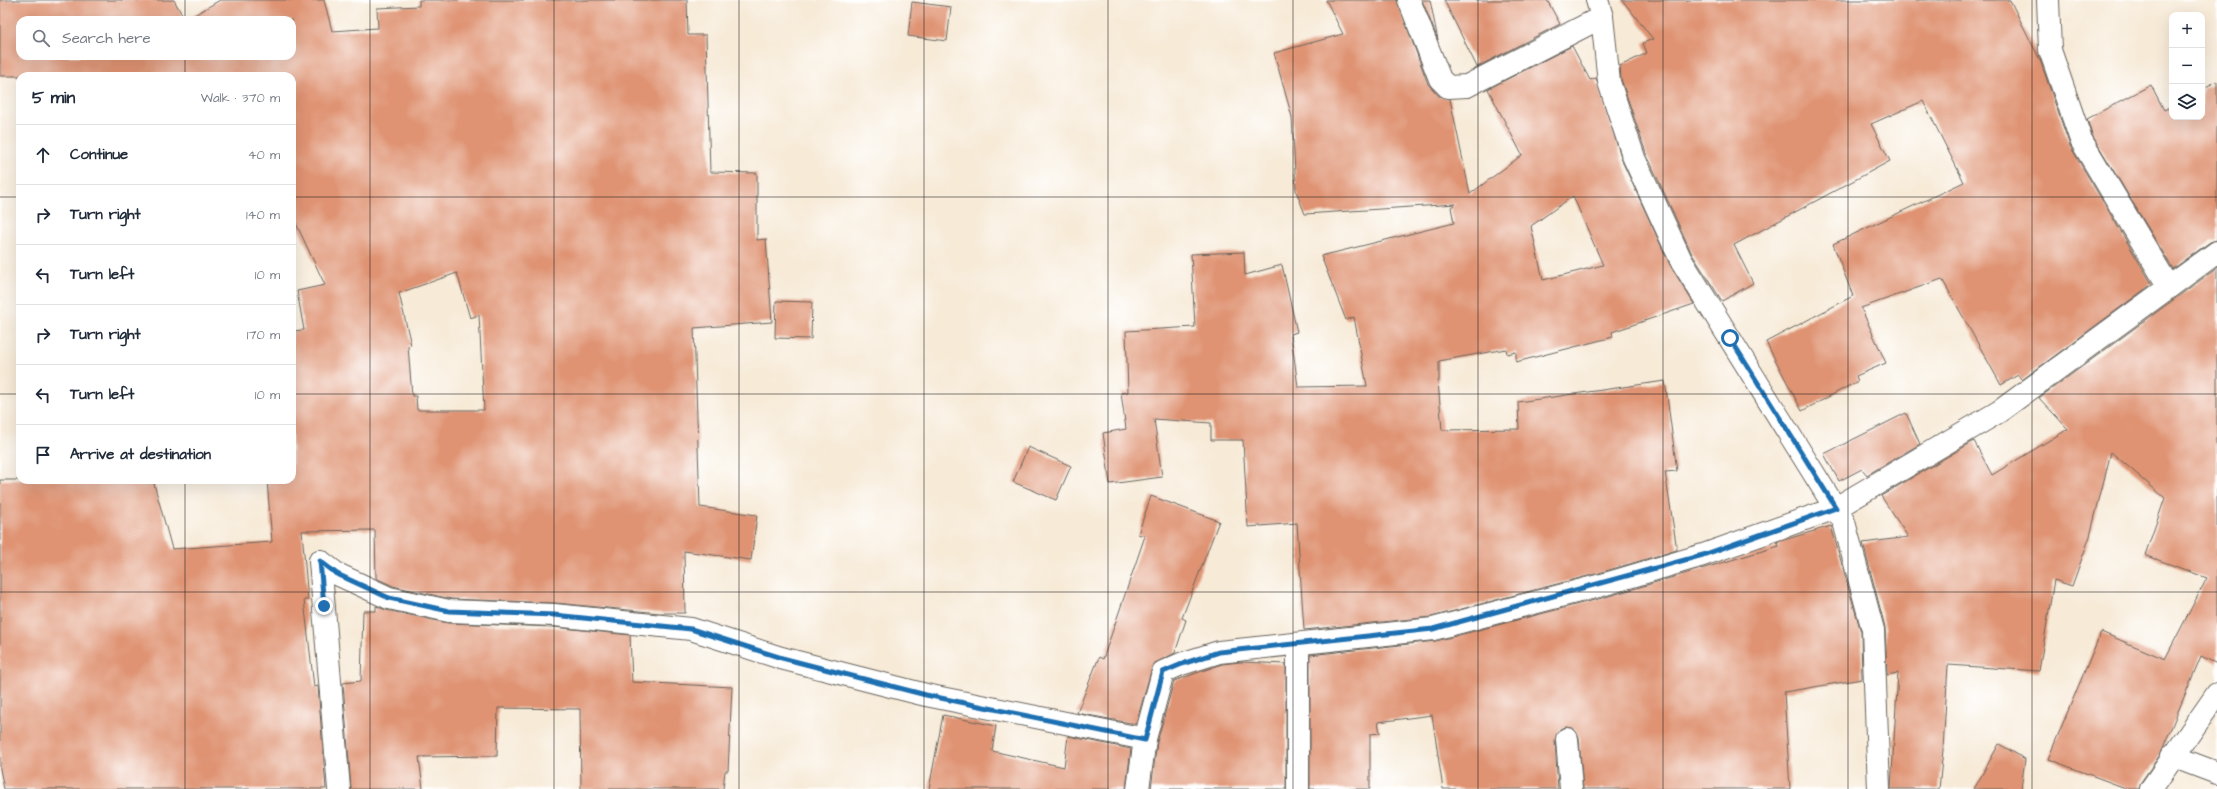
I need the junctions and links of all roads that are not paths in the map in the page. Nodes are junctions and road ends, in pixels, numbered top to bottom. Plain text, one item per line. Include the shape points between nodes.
1 (1409, 0) edge
2 (2048, 0) edge
3 (1600, 9) edge
4 (2217, 252) edge
5 (2169, 287) junction
6 (1836, 508) junction
7 (1298, 644) junction
8 (2217, 694) edge
9 (1567, 739) dead end
10 (1145, 740) junction
11 (2172, 756) junction
12 (2217, 773) edge
13 (339, 789) edge
14 (1138, 789) edge
15 (1298, 789) edge
16 (1571, 789) edge
17 (1879, 789) edge
18 (2151, 789) edge

1 - 3 street via 1440,79 1448,87 1467,86
2 - 5 street via 2050,50 2081,140
3 - 6 street via 1609,82 1634,158 1681,260
4 - 5 street
5 - 6 street via 2000,411
6 - 7 street via 1703,555 1433,629
6 - 17 street via 1844,522 1873,630
7 - 10 street via 1219,652 1163,672
7 - 15 street
8 - 11 street
9 - 16 street
10 - 13 street via 926,695 782,658 691,629 554,615 442,610 389,598 337,574 320,561
10 - 14 street
11 - 12 street
11 - 18 street

